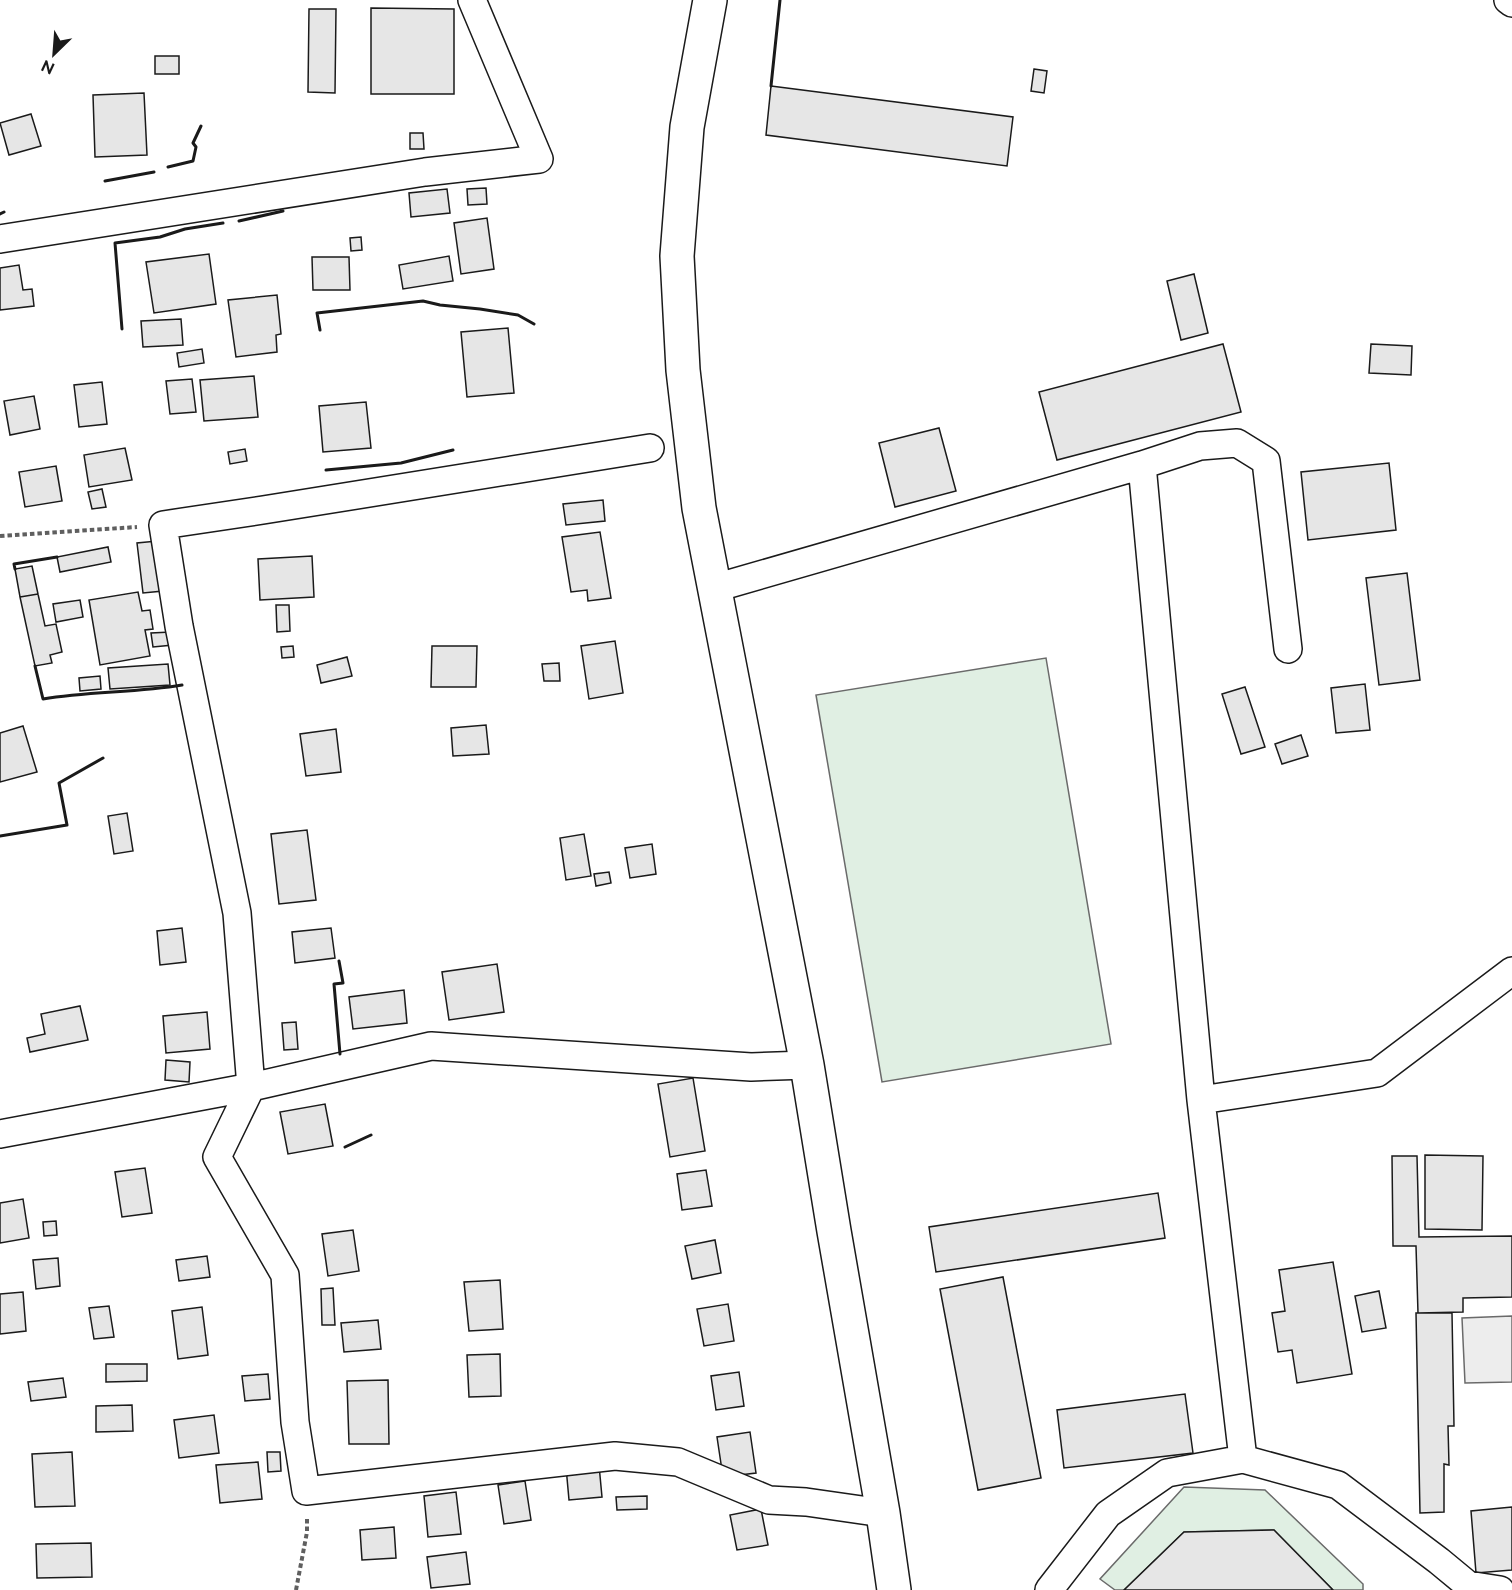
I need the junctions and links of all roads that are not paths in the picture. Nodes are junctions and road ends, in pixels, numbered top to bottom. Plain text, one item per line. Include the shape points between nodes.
1 (472, 0) edge
2 (710, 0) edge
3 (1508, 0) edge
4 (1512, 3) edge
5 (0, 239) edge
6 (650, 448) dead end
7 (1142, 465) junction
8 (715, 588) junction
9 (1288, 649) dead end
10 (1512, 971) edge
11 (807, 1065) junction
12 (251, 1087) junction
13 (1201, 1100) junction
14 (0, 1134) edge
15 (1244, 1459) junction
16 (883, 1513) junction
17 (894, 1590) edge
18 (1049, 1590) edge
19 (1500, 1590) edge

1 - 5 street via 539,159 425,172
2 - 8 street via 687,127 677,256 683,370 699,508
3 - 4 street
6 - 12 street via 163,525 179,626 237,914
7 - 8 street
7 - 9 street via 1200,446 1237,443 1266,460
7 - 13 street
8 - 11 street
10 - 13 street via 1377,1073
11 - 12 street via 752,1068 431,1046
11 - 16 street
12 - 14 street
12 - 16 street via 217,1157 285,1275 295,1422 306,1491 615,1456 678,1462 769,1500
13 - 15 street
15 - 18 street via 1167,1473 1108,1514
15 - 19 street via 1338,1485 1468,1585
16 - 17 street

